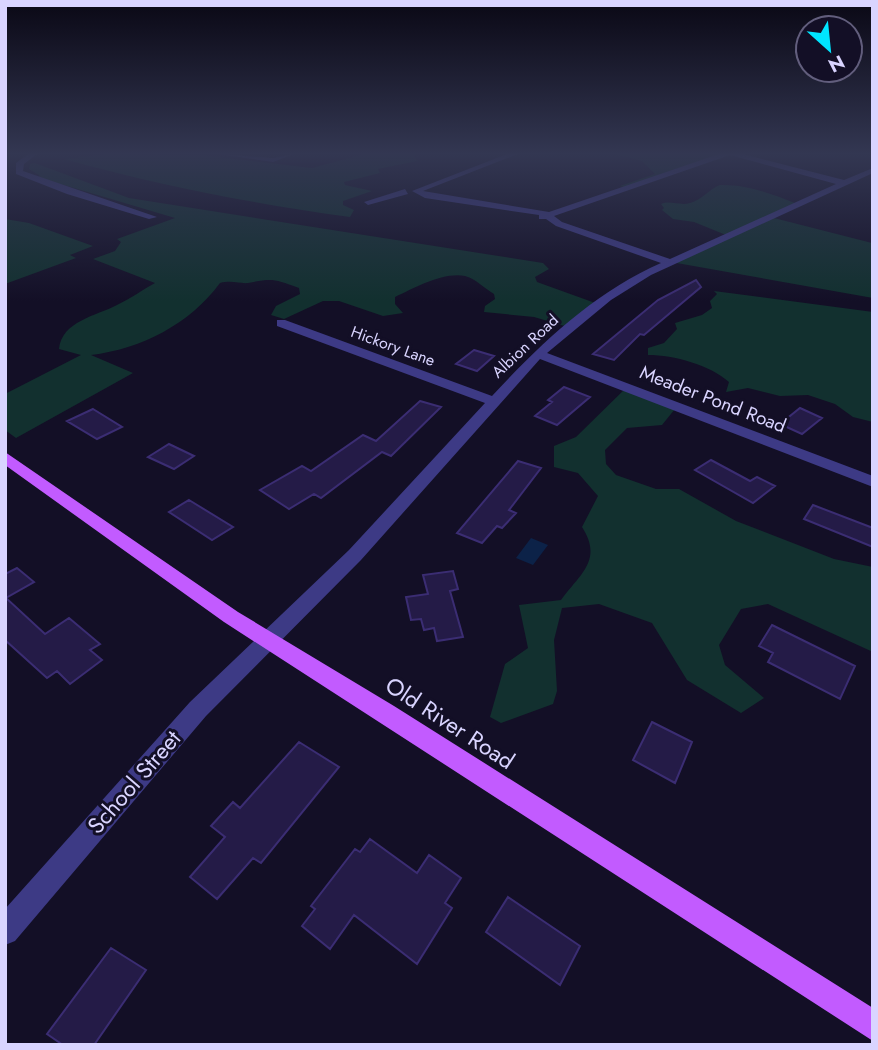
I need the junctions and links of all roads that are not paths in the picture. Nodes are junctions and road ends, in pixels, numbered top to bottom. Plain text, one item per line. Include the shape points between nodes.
1 (110, 203) edge
2 (456, 203) edge
3 (471, 203) edge
4 (576, 203) edge
5 (578, 203) edge
6 (800, 203) edge
7 (541, 215) junction
8 (152, 217) dead end
9 (666, 264) junction
10 (281, 323) dead end
11 (538, 354) junction
12 (493, 401) junction
13 (5, 457) edge
14 (873, 482) edge
15 (269, 639) junction
16 (5, 931) edge
17 (873, 1026) edge

1 - 8 street
2 - 7 street
3 - 7 street
4 - 7 street
5 - 7 street
6 - 9 street, Albion Road
7 - 9 street via 551,227
9 - 11 street, Albion Road via 607,298
10 - 12 street, Hickory Lane
11 - 12 street, Albion Road
11 - 14 street, Meader Pond Road
12 - 15 street, Albion Road via 355,555
13 - 15 main road, Old River Road
15 - 16 street, School Street via 198,709
15 - 17 main road, Old River Road

